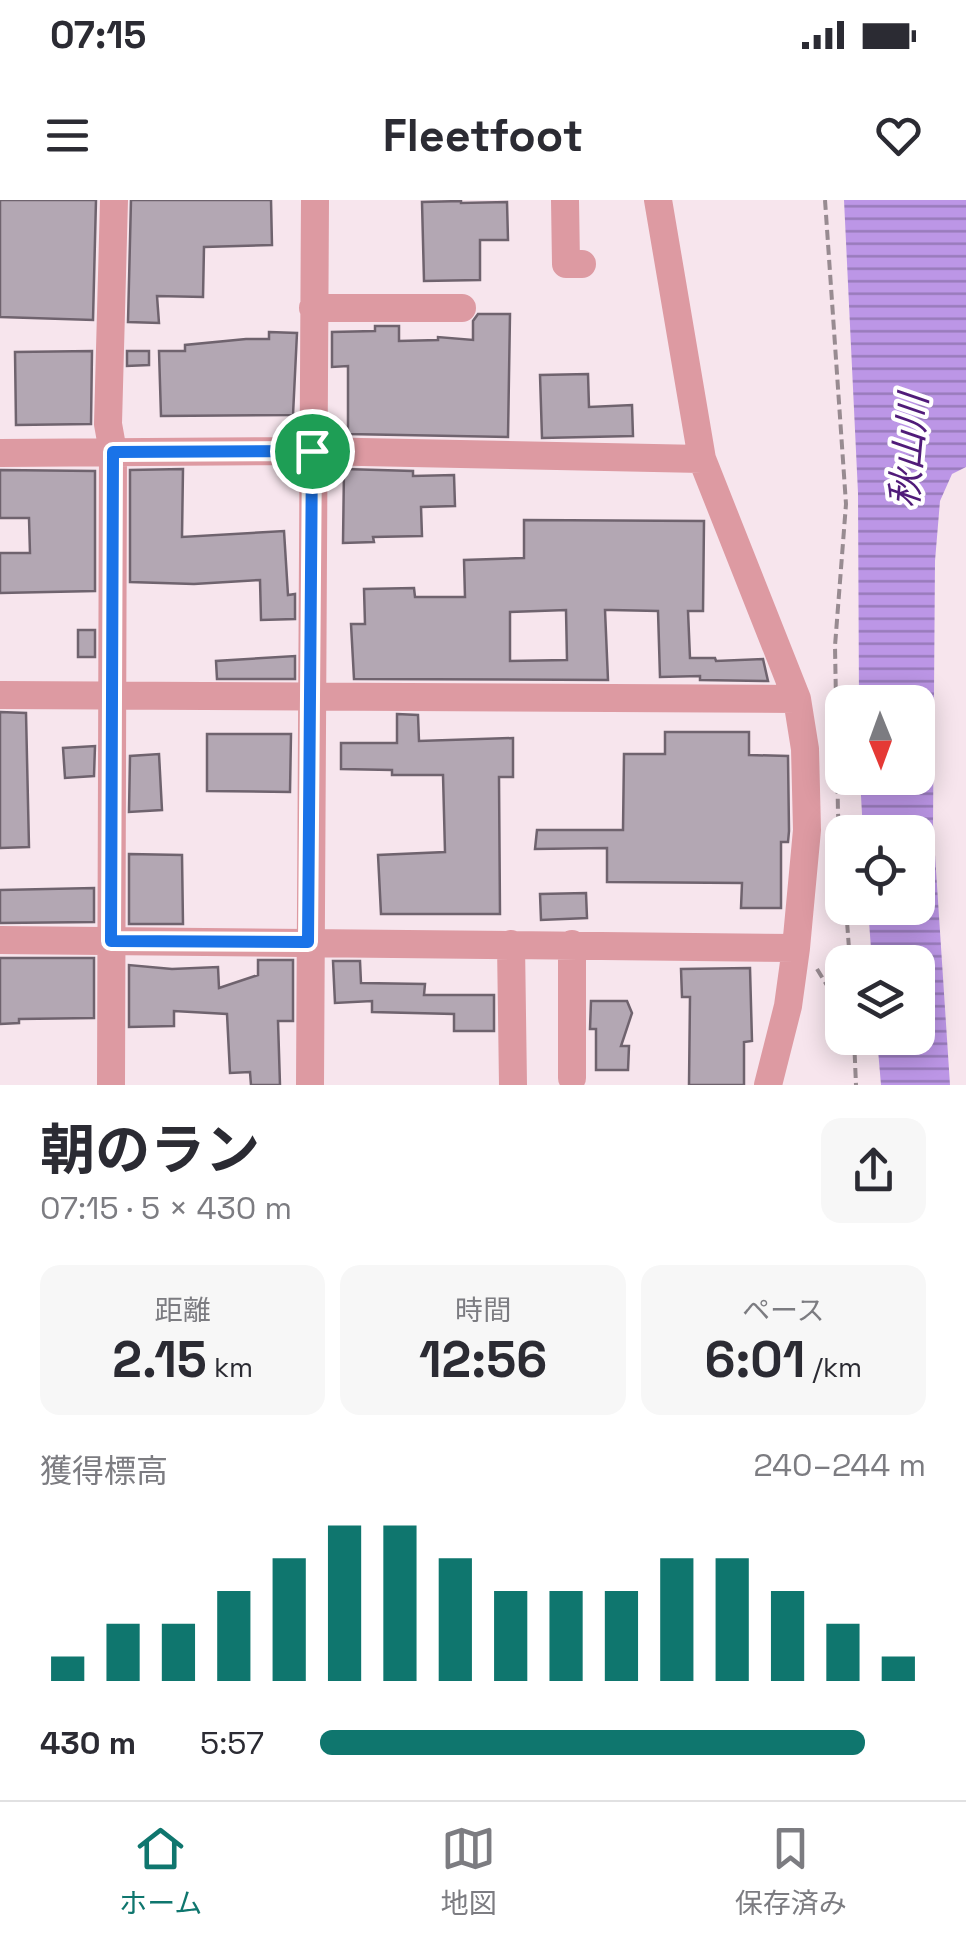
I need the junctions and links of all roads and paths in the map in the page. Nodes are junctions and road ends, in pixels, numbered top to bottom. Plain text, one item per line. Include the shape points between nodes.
1 (114, 200) edge
2 (315, 200) edge
3 (565, 200) edge
4 (658, 200) edge
5 (825, 200) edge
6 (582, 264) dead end
7 (313, 308) junction
8 (462, 308) dead end
9 (312, 451) junction
10 (0, 452) edge
11 (113, 452) junction
12 (702, 459) junction
13 (0, 695) edge
14 (112, 695) junction
15 (312, 697) junction
16 (788, 699) junction
17 (838, 815) edge
18 (0, 940) edge
19 (111, 941) junction
20 (308, 942) junction
21 (510, 944) junction
22 (572, 944) junction
23 (786, 946) junction
24 (825, 981) edge
25 (855, 1055) edge
26 (572, 1078) dead end
27 (111, 1085) edge
28 (310, 1085) edge
29 (514, 1085) edge
30 (768, 1085) edge
31 (856, 1085) edge

1 - 11 street via 108,424
2 - 7 street
3 - 6 street via 566,264
4 - 12 street
5 - 17 path via 846,504 835,664
7 - 8 street
7 - 9 street
9 - 11 street
9 - 12 street
9 - 15 street
10 - 11 street
11 - 14 street
12 - 16 street
13 - 14 street
14 - 15 street
14 - 19 street
15 - 16 street
15 - 20 street
16 - 23 street via 805,749 807,830
18 - 19 street
19 - 20 street
19 - 27 street
20 - 21 street
20 - 28 street
21 - 22 street
21 - 29 street
22 - 23 street
22 - 26 street
23 - 24 path
23 - 30 street via 788,1006
25 - 31 path

